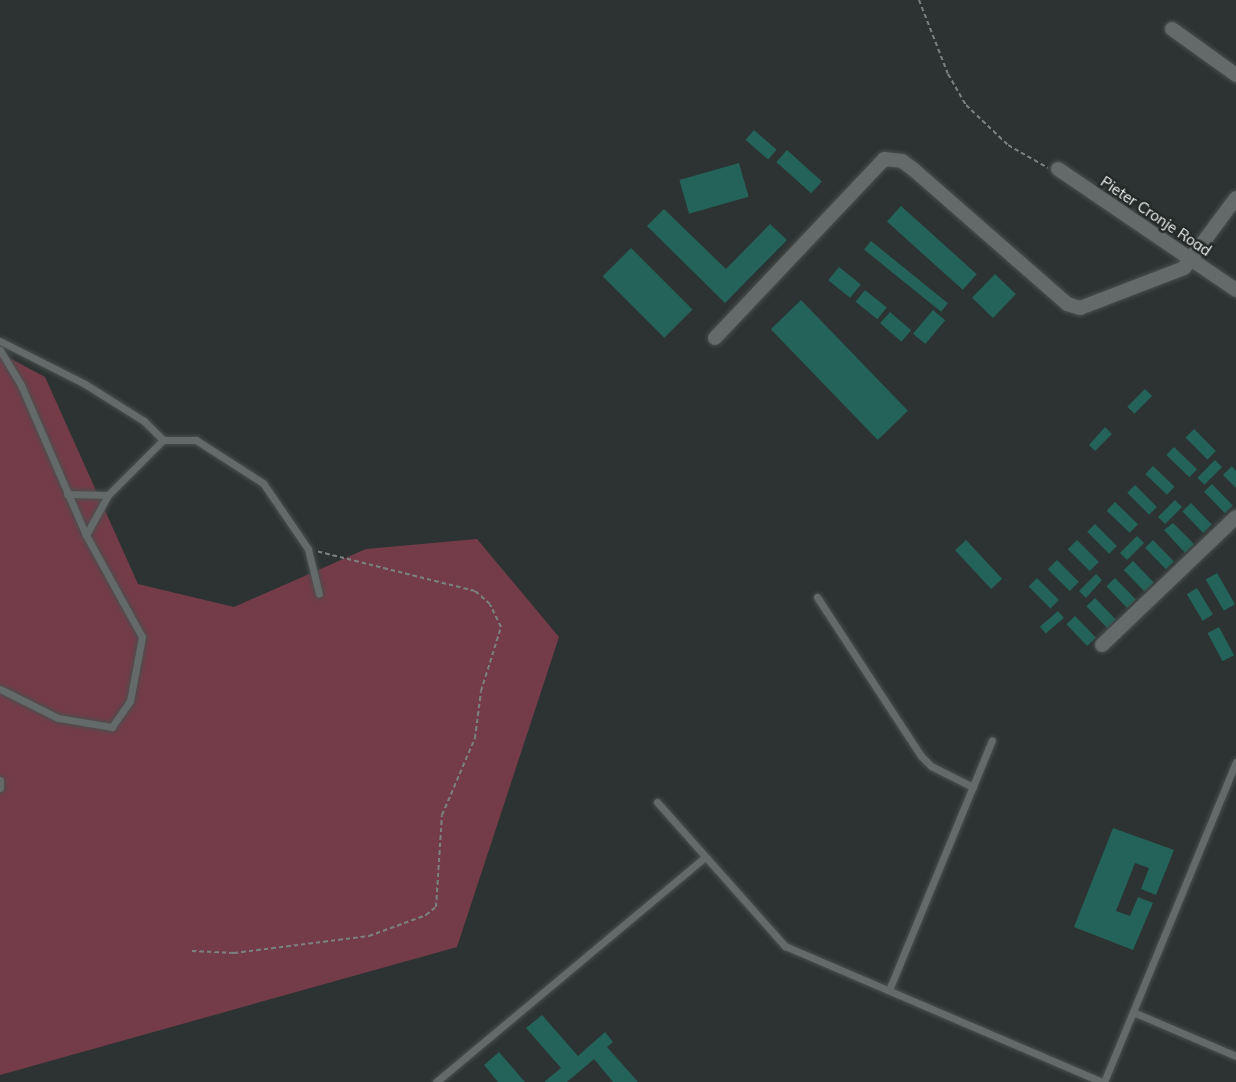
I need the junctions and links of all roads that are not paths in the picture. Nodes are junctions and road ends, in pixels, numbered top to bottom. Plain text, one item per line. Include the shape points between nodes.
1 (1172, 29) dead end
2 (1236, 75) edge
3 (1058, 169) road end
4 (1236, 198) edge
5 (1192, 259) junction
6 (1236, 290) edge
7 (715, 338) dead end
8 (0, 341) edge
9 (0, 350) edge
10 (163, 440) junction
11 (67, 494) junction
12 (108, 495) junction
13 (1236, 518) edge
14 (86, 535) junction
15 (319, 594) dead end
16 (817, 597) dead end
17 (1102, 645) dead end
18 (0, 689) edge
19 (992, 740) dead end
20 (1236, 762) edge
21 (0, 780) edge
22 (973, 787) junction
23 (0, 788) edge
24 (657, 802) dead end
25 (704, 858) junction
26 (889, 990) junction
27 (1133, 1012) junction
28 (1236, 1056) edge
29 (436, 1082) edge
30 (1104, 1082) edge

1 - 2 street
3 - 5 street, Pieter Cronje Road via 1173,251
4 - 5 street
5 - 6 street, Pieter Cronje Road
5 - 7 street via 1184,268 1114,298 1087,308 1073,306 902,161 884,159
8 - 10 lane via 85,384 144,421
9 - 11 lane via 21,385
10 - 12 lane
10 - 15 lane via 196,440 263,483 308,549
11 - 12 lane
11 - 14 lane
12 - 14 lane
13 - 17 street
14 - 18 lane via 142,637 138,675 121,720 112,727 58,718
16 - 22 lane via 921,756 931,766
19 - 22 lane
20 - 27 lane
21 - 23 lane
22 - 26 lane
24 - 25 lane
25 - 26 lane via 785,946
25 - 29 lane
26 - 30 lane
27 - 28 lane
27 - 30 lane

